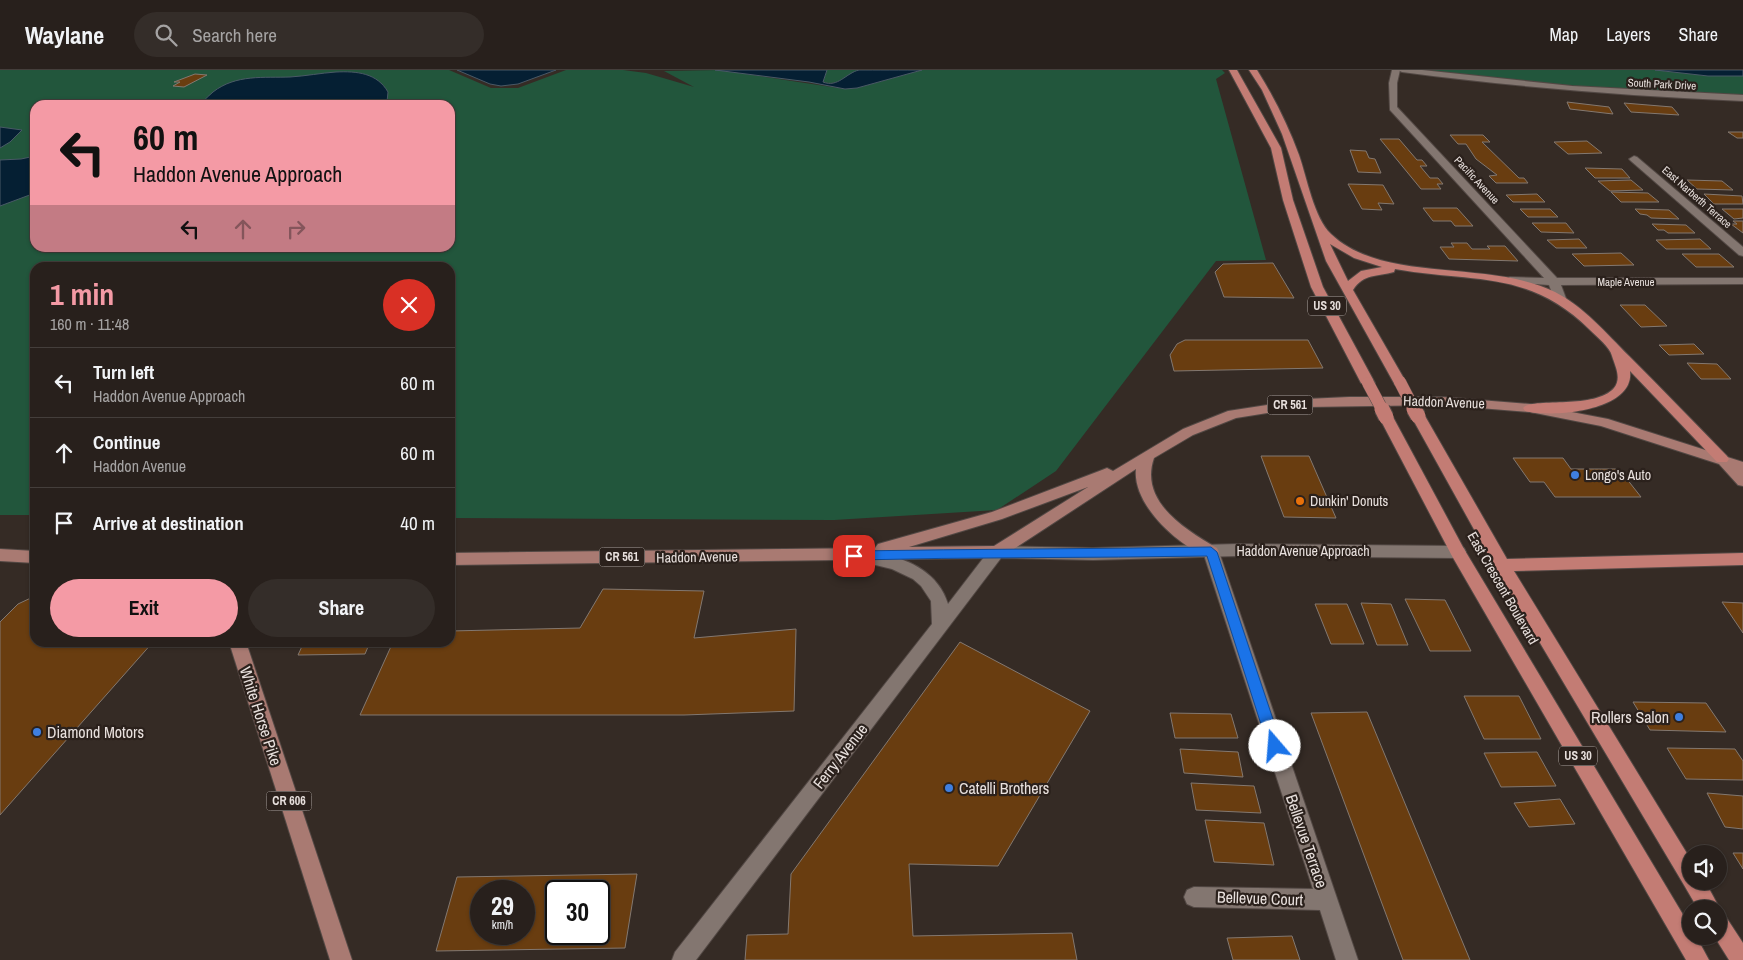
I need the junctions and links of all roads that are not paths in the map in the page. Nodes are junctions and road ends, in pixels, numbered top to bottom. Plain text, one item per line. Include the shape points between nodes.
1 (1233, 70) edge
2 (1252, 70) edge
3 (1396, 70) edge
4 (1402, 70) edge
5 (1743, 98) edge
6 (1634, 160) dead end
7 (1318, 227) junction
8 (1743, 253) edge
9 (1424, 269) junction
10 (1510, 280) junction
11 (1554, 281) junction
12 (1743, 281) edge
13 (1347, 290) junction
14 (1560, 301) junction
15 (1616, 350) junction
16 (1530, 408) junction
17 (1148, 455) junction
18 (1722, 458) junction
19 (1743, 467) edge
20 (1743, 481) edge
21 (1743, 550) edge
22 (998, 552) junction
23 (1211, 552) junction
24 (1458, 552) junction
25 (0, 555) edge
26 (854, 556) junction
27 (30, 557) edge
28 (455, 559) edge
29 (1743, 559) edge
30 (1719, 560) junction
31 (1502, 565) junction
32 (940, 625) junction
33 (239, 647) edge
34 (1682, 863) edge
35 (1194, 897) dead end
36 (1327, 900) junction
37 (1727, 937) edge
38 (342, 960) edge
39 (683, 960) edge
40 (1347, 960) edge
41 (1698, 960) edge
42 (1741, 960) edge

1 - 24 highway, East Crescent Boulevard / US 30, bridge via 1276,148 1288,200 1317,287
2 - 7 highway, East Crescent Boulevard / US 30 via 1272,100 1300,168
3 - 11 street, Pacific Avenue via 1393,108
4 - 5 street, South Park Drive via 1490,82 1640,94
6 - 8 street, East Narberth Terrace
7 - 9 highway via 1333,242 1358,257 1390,266
7 - 13 highway, East Crescent Boulevard / US 30 via 1326,251
9 - 10 highway
9 - 13 highway via 1361,275 1354,278
10 - 11 street, Maple Avenue
10 - 14 highway
11 - 12 street, Maple Avenue
11 - 14 street, Pacific Avenue
13 - 31 highway, East Crescent Boulevard / US 30, bridge
14 - 15 highway via 1589,320
15 - 16 highway via 1624,381 1614,394 1574,407
15 - 18 highway
16 - 17 main road, Haddon Avenue / CR 561 via 1442,401 1349,401 1272,407 1210,422
16 - 18 main road, Haddon Avenue / CR 561 via 1603,422
17 - 22 main road, Haddon Avenue / CR 561
17 - 23 main road via 1143,472 1155,508 1168,523
17 - 26 main road, Haddon Avenue / CR 561 via 1012,511 938,535
18 - 19 main road, Haddon Avenue / CR 561
18 - 20 main road
21 - 30 main road
22 - 23 street, Haddon Avenue Approach
22 - 26 main road, Haddon Avenue / CR 561
22 - 32 street, Ferry Avenue
23 - 24 street, Haddon Avenue Approach
23 - 36 street, Bellevue Terrace
24 - 41 highway, East Crescent Boulevard / US 30
25 - 27 main road
26 - 28 main road, Haddon Avenue / CR 561
26 - 32 street via 884,559 919,575 938,601
29 - 30 highway
30 - 31 highway
31 - 34 highway, East Crescent Boulevard / US 30
32 - 39 street, Ferry Avenue
33 - 38 main road, White Horse Pike / CR 606
35 - 36 street, Bellevue Court
36 - 40 street, Bellevue Terrace
37 - 42 highway

